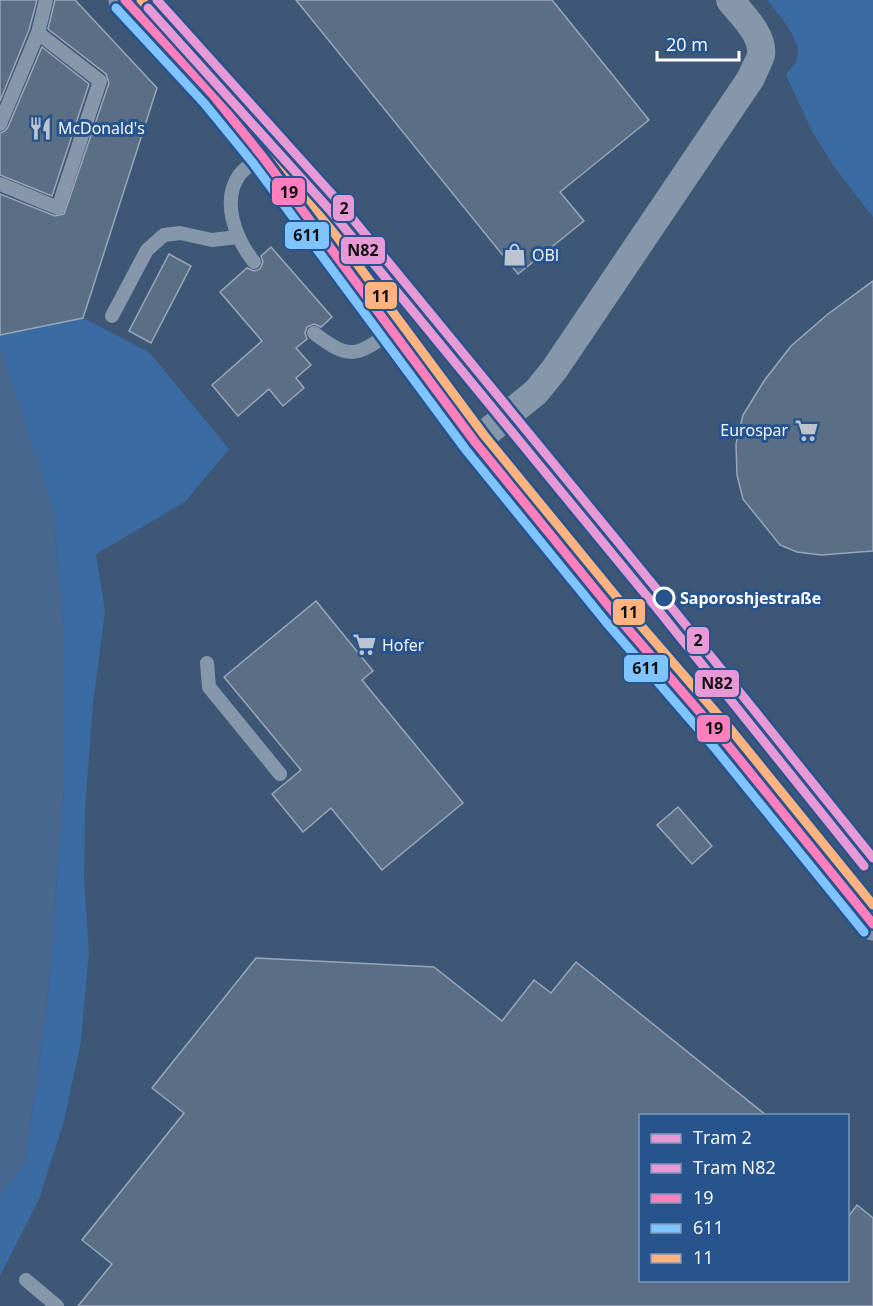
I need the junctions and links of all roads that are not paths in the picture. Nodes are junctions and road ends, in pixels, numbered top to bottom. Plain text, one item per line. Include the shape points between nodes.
1 (46, 0) edge
2 (125, 0) edge
3 (730, 0) edge
4 (38, 33) junction
5 (0, 124) edge
6 (262, 156) junction
7 (0, 184) edge
8 (238, 237) junction
9 (254, 262) dead end
10 (112, 316) dead end
11 (393, 330) junction
12 (314, 333) dead end
13 (475, 442) junction
14 (207, 663) dead end
15 (280, 774) dead end
16 (873, 924) edge
17 (26, 1280) dead end
18 (57, 1306) edge

1 - 4 lane
2 - 6 main road via 213,95
3 - 13 street via 761,45 761,56 751,78 554,370 536,392
4 - 5 lane
4 - 7 lane via 100,81 58,207
6 - 8 lane via 240,174 232,193 232,217
6 - 11 main road
8 - 9 lane
8 - 10 lane via 212,240 180,233 164,236 147,250
11 - 12 lane via 367,349 349,354 331,347
11 - 13 main road
13 - 16 main road
14 - 15 lane via 209,687
17 - 18 lane

